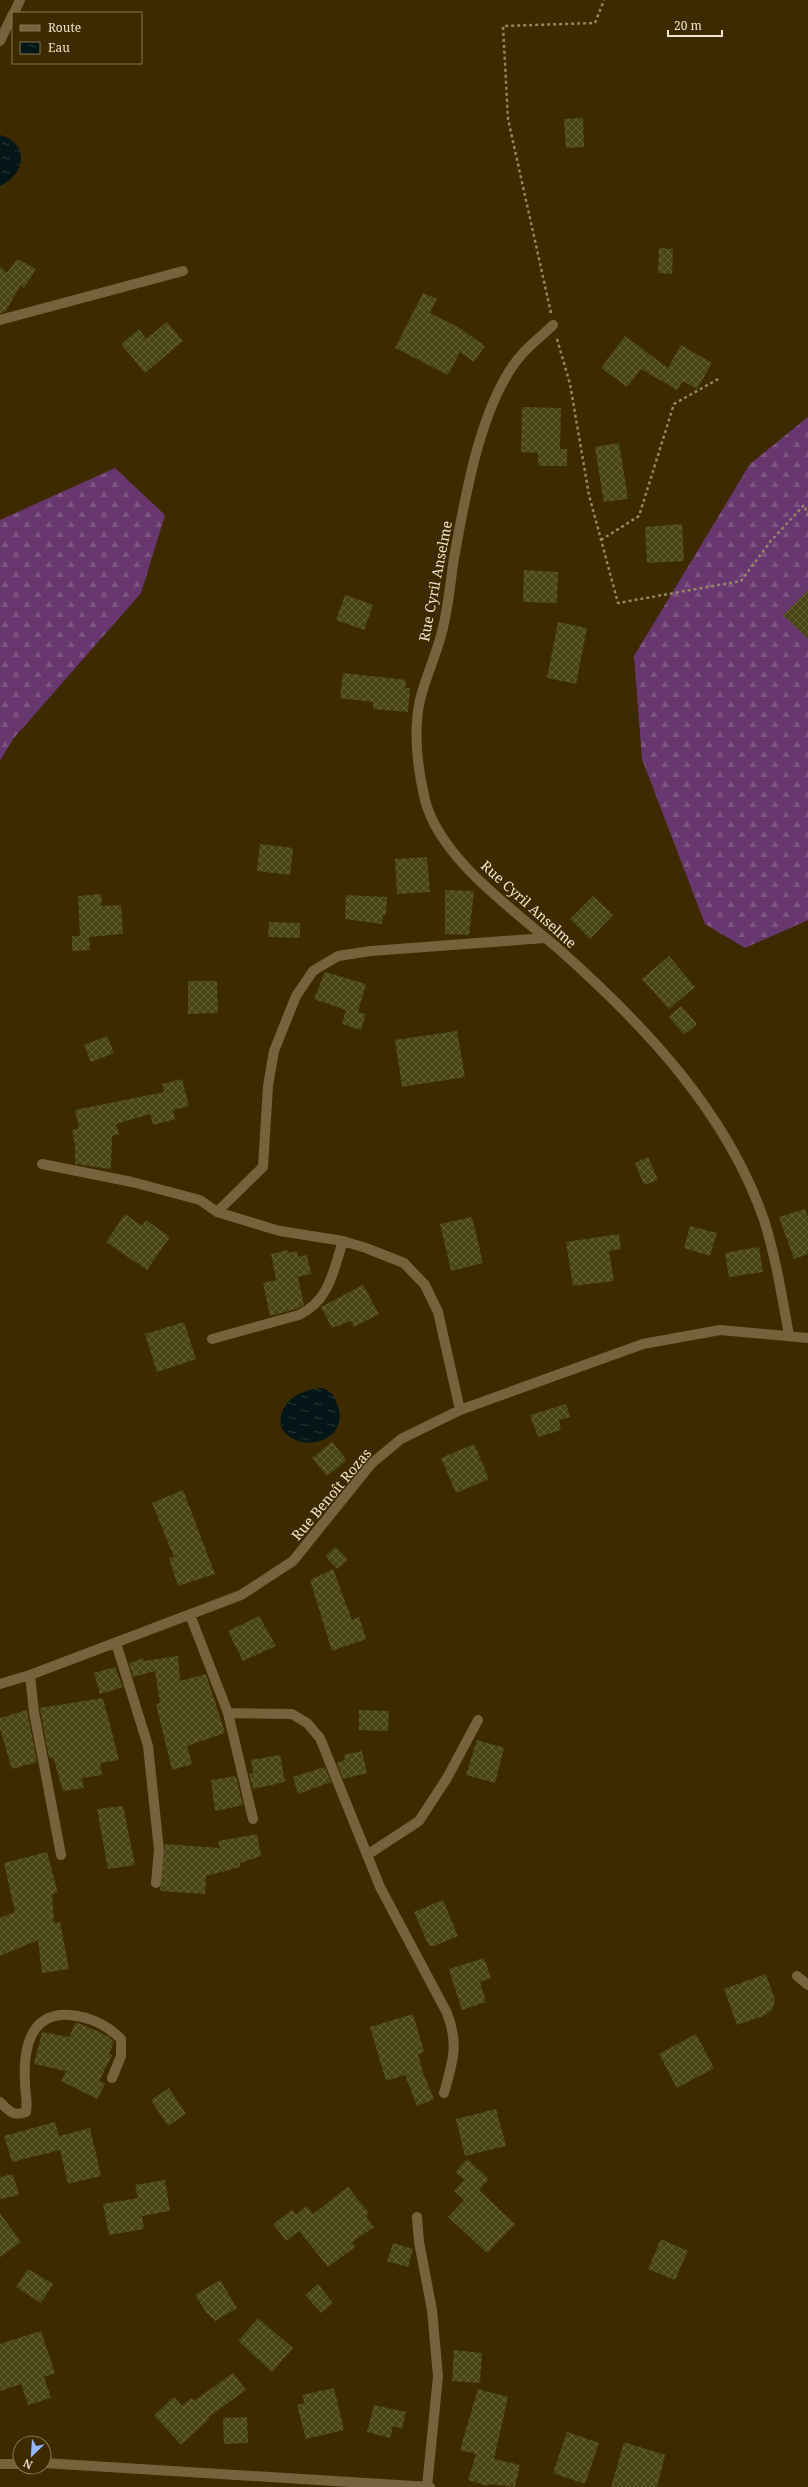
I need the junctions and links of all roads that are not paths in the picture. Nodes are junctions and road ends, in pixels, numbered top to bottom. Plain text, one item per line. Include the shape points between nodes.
1 (20, 0) edge
2 (14, 12) edge
3 (12, 16) edge
4 (0, 41) edge
5 (184, 271) dead end
6 (0, 320) edge
7 (554, 326) road end
8 (545, 938) junction
9 (42, 1164) dead end
10 (218, 1212) junction
11 (343, 1241) junction
12 (789, 1335) junction
13 (808, 1338) edge
14 (212, 1339) dead end
15 (460, 1410) junction
16 (190, 1615) junction
17 (116, 1643) junction
18 (30, 1675) junction
19 (0, 1684) edge
20 (228, 1713) junction
21 (478, 1720) dead end
22 (253, 1819) dead end
23 (61, 1855) dead end
24 (367, 1855) junction
25 (156, 1883) dead end
26 (797, 1976) dead end
27 (808, 1985) edge
28 (112, 2078) dead end
29 (444, 2093) dead end
30 (0, 2102) edge
31 (417, 2217) dead end
32 (0, 2464) edge
33 (12, 2464) edge
34 (52, 2464) edge
35 (428, 2487) edge

1 - 2 street
3 - 4 street
5 - 6 street
7 - 8 street, Rue Cyril Anselme via 522,354 510,372 486,425 463,509 440,638 419,704 417,730 420,777 430,818 482,884
8 - 10 street via 371,951 338,956 313,971 296,996 274,1052 268,1086 263,1168
8 - 12 street, Rue Cyril Anselme via 614,1000 663,1052 723,1134 763,1218 775,1256
9 - 10 street via 132,1182 200,1200
10 - 11 street via 280,1231
11 - 14 street via 321,1300 312,1309 299,1315
11 - 15 street via 404,1263 424,1285 438,1312
12 - 13 street, Rue Benoît Rozas
12 - 15 street, Rue Benoît Rozas via 720,1330 643,1344
15 - 16 street, Rue Benoît Rozas via 401,1439 371,1464 293,1561 272,1577 241,1595
16 - 17 street, Rue Benoît Rozas
16 - 20 street
17 - 18 street, Rue Benoît Rozas
17 - 25 street via 148,1746 159,1850
18 - 19 street, Rue Benoît Rozas
18 - 23 street via 34,1712
20 - 22 street
20 - 24 street via 292,1714 307,1723 320,1738
21 - 24 street via 447,1778 419,1821
24 - 29 street via 380,1887 448,2013 454,2032 455,2055
26 - 27 street
28 - 30 street via 122,2056 121,2039 111,2028 84,2017 58,2014 45,2020 34,2030 28,2042 25,2059 28,2102 26,2112 12,2114
31 - 35 street via 432,2310 438,2376
32 - 33 street
34 - 35 street

